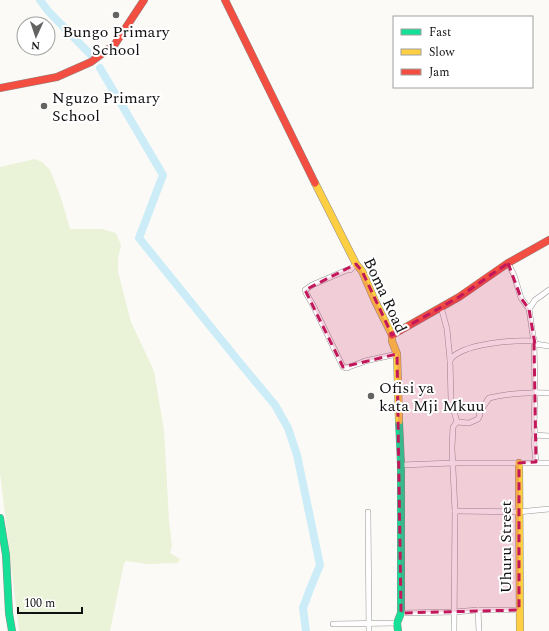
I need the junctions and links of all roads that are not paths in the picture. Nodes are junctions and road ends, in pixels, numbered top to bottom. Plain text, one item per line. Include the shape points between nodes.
1 (144, 0) edge
2 (225, 0) edge
3 (0, 88) edge
4 (549, 240) edge
5 (508, 263) junction
6 (356, 264) junction
7 (549, 290) edge
8 (440, 308) junction
9 (529, 309) junction
10 (392, 335) junction
11 (534, 342) junction
12 (449, 346) junction
13 (549, 346) edge
14 (461, 352) junction
15 (397, 354) junction
16 (450, 360) junction
17 (535, 392) junction
18 (549, 393) edge
19 (457, 422) junction
20 (535, 435) junction
21 (549, 436) edge
22 (536, 462) junction
23 (453, 463) junction
24 (519, 463) junction
25 (549, 463) edge
26 (401, 465) junction
27 (549, 509) edge
28 (455, 511) junction
29 (368, 512) dead end
30 (518, 512) junction
31 (0, 518) edge
32 (478, 610) junction
33 (519, 610) junction
34 (401, 612) junction
35 (454, 612) junction
36 (397, 623) junction
37 (333, 624) dead end
38 (369, 624) junction
39 (12, 631) edge
40 (369, 631) edge
41 (398, 631) edge
42 (454, 631) edge
43 (479, 631) edge
44 (520, 631) edge

1 - 3 street via 115,44 91,62 57,77
2 - 6 street, Boma Road
4 - 5 street
5 - 8 street
5 - 9 street via 521,298
6 - 10 street, Boma Road via 362,271
6 - 15 street via 350,270 312,285 305,290 308,297 343,367
7 - 9 street
8 - 10 street
8 - 12 street
9 - 11 street
10 - 15 street, Boma Road
11 - 13 street
11 - 14 street via 495,343
11 - 17 street
12 - 14 street
12 - 16 street
14 - 16 street
15 - 26 street, Boma Road
16 - 19 street via 452,400
17 - 18 street
17 - 19 street via 489,398 478,419 469,423
17 - 20 street
19 - 23 street via 453,427
20 - 21 street
20 - 22 street
22 - 24 street
22 - 25 street
23 - 24 street
23 - 26 street
23 - 28 street
24 - 30 street, Uhuru Street
26 - 34 street, Boma Road
27 - 30 street
28 - 30 street
28 - 35 street
29 - 38 street
30 - 33 street, Uhuru Street
31 - 39 street via 6,555
32 - 33 street
32 - 35 street
32 - 43 street
33 - 44 street, Uhuru Street
34 - 35 street
34 - 36 street, Boma Road
35 - 42 street
36 - 38 street
36 - 41 street, Boma Road
37 - 38 street
38 - 40 street

